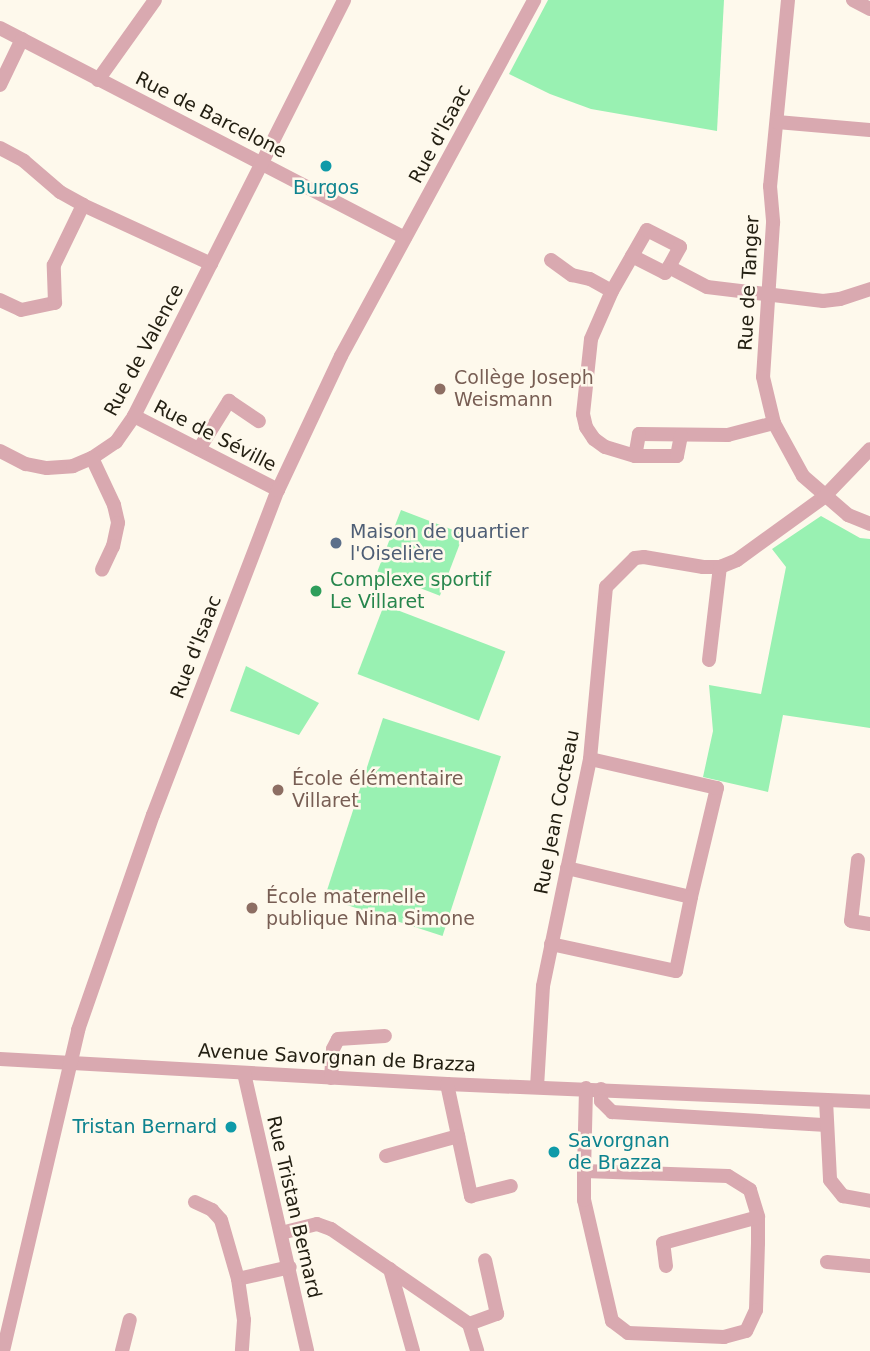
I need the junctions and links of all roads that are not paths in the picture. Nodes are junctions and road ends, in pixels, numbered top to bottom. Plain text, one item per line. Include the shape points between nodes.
1 (155, 0) edge
2 (344, 0) edge
3 (534, 0) edge
4 (789, 0) edge
5 (853, 0) edge
6 (870, 9) edge
7 (0, 28) edge
8 (22, 39) junction
9 (98, 80) junction
10 (0, 85) edge
11 (777, 122) junction
12 (870, 130) edge
13 (0, 148) edge
14 (263, 163) junction
15 (83, 205) junction
16 (405, 238) junction
17 (632, 256) junction
18 (551, 260) dead end
19 (211, 264) junction
20 (669, 267) junction
21 (870, 289) edge
22 (612, 291) junction
23 (768, 296) junction
24 (0, 300) edge
25 (134, 416) junction
26 (259, 421) dead end
27 (774, 423) junction
28 (681, 435) junction
29 (199, 449) junction
30 (870, 449) edge
31 (0, 451) edge
32 (635, 456) junction
33 (92, 458) junction
34 (278, 490) junction
35 (824, 497) junction
36 (870, 524) edge
37 (720, 567) junction
38 (102, 570) dead end
39 (709, 660) dead end
40 (590, 759) junction
41 (858, 860) dead end
42 (567, 868) junction
43 (691, 897) junction
44 (870, 924) edge
45 (551, 944) junction
46 (385, 1036) dead end
47 (0, 1059) edge
48 (72, 1064) junction
49 (244, 1073) junction
50 (331, 1078) junction
51 (447, 1084) junction
52 (537, 1087) junction
53 (593, 1089) junction
54 (723, 1095) junction
55 (826, 1100) junction
56 (870, 1102) edge
57 (726, 1119) junction
58 (827, 1125) junction
59 (458, 1136) junction
60 (386, 1156) dead end
61 (584, 1171) junction
62 (511, 1186) dead end
63 (870, 1201) edge
64 (195, 1202) dead end
65 (758, 1217) junction
66 (281, 1233) junction
67 (485, 1259) dead end
68 (827, 1262) dead end
69 (666, 1266) dead end
70 (870, 1266) edge
71 (290, 1267) junction
72 (390, 1269) junction
73 (238, 1279) junction
74 (130, 1320) dead end
75 (469, 1324) junction
76 (242, 1350) edge
77 (3, 1351) edge
78 (122, 1351) edge
79 (307, 1351) edge
80 (413, 1351) edge
81 (477, 1351) edge

1 - 9 street
2 - 14 street, Rue de Valence
3 - 16 street, Rue d'Isaac
4 - 11 street, Rue de Tanger
5 - 6 street
7 - 8 street, Rue de Barcelone
8 - 9 street, Rue de Barcelone
8 - 10 street
9 - 14 street, Rue de Barcelone
11 - 12 street
11 - 23 street, Rue de Tanger via 770,186 773,223
13 - 15 street
14 - 16 street, Rue de Barcelone
14 - 19 street, Rue de Valence
15 - 19 street
15 - 24 street via 54,265 55,303 21,310
16 - 34 street, Rue d'Isaac via 341,356
17 - 20 street via 665,272
17 - 20 street via 647,230 680,247
17 - 22 street
18 - 22 street via 572,275
19 - 25 street, Rue de Valence
20 - 23 street via 707,287
21 - 23 street via 823,301
22 - 32 street via 591,339 583,414 594,439
23 - 27 street, Rue de Tanger via 763,377
25 - 29 street, Rue de Séville
25 - 33 street, Rue de Valence via 116,442
26 - 29 street via 229,401
27 - 28 street via 728,435
27 - 35 street, Rue de Tanger via 803,476
28 - 32 street via 677,456
28 - 32 street via 639,434
29 - 34 street, Rue de Séville
30 - 35 street
31 - 33 street, Rue de Valence via 47,468 73,466
33 - 38 street via 118,523
34 - 48 street, Rue d'Isaac via 108,940 75,1041
35 - 36 street, Rue de Tanger
35 - 37 street via 766,541
37 - 39 street
37 - 40 street, Rue Jean Cocteau via 635,558 607,587
40 - 42 street, Rue Jean Cocteau
40 - 43 street via 717,788
41 - 44 street via 850,921
42 - 43 street
42 - 45 street, Rue Jean Cocteau
43 - 45 street via 676,971
45 - 52 street, Rue Jean Cocteau via 543,986
46 - 50 street via 338,1039
47 - 48 street, Avenue Savorgnan de Brazza
48 - 49 street, Avenue Savorgnan de Brazza
48 - 77 street, Rue d'Isaac
49 - 50 street, Avenue Savorgnan de Brazza
49 - 66 street, Rue Tristan Bernard
50 - 51 street, Avenue Savorgnan de Brazza
51 - 52 street, Avenue Savorgnan de Brazza
51 - 59 street
52 - 53 street, Avenue Savorgnan de Brazza
53 - 54 street, Avenue Savorgnan de Brazza
53 - 57 street via 612,1112
53 - 61 street
54 - 55 street, Avenue Savorgnan de Brazza
54 - 57 street
55 - 56 street, Avenue Savorgnan de Brazza
55 - 58 street
57 - 58 street
58 - 63 street via 830,1180 835,1190 858,1202
59 - 60 street
59 - 62 street via 471,1196
61 - 65 street via 728,1176 750,1190
61 - 65 street via 584,1200 608,1311 617,1327 628,1333 735,1336 746,1331 756,1310
64 - 73 street via 221,1220
65 - 69 street via 663,1243
66 - 71 street, Rue Tristan Bernard
66 - 72 street via 324,1225
67 - 75 street via 497,1314
68 - 70 street
71 - 73 street
71 - 79 street, Rue Tristan Bernard
72 - 75 street
72 - 80 street
73 - 76 street via 244,1320
74 - 78 street
75 - 81 street

